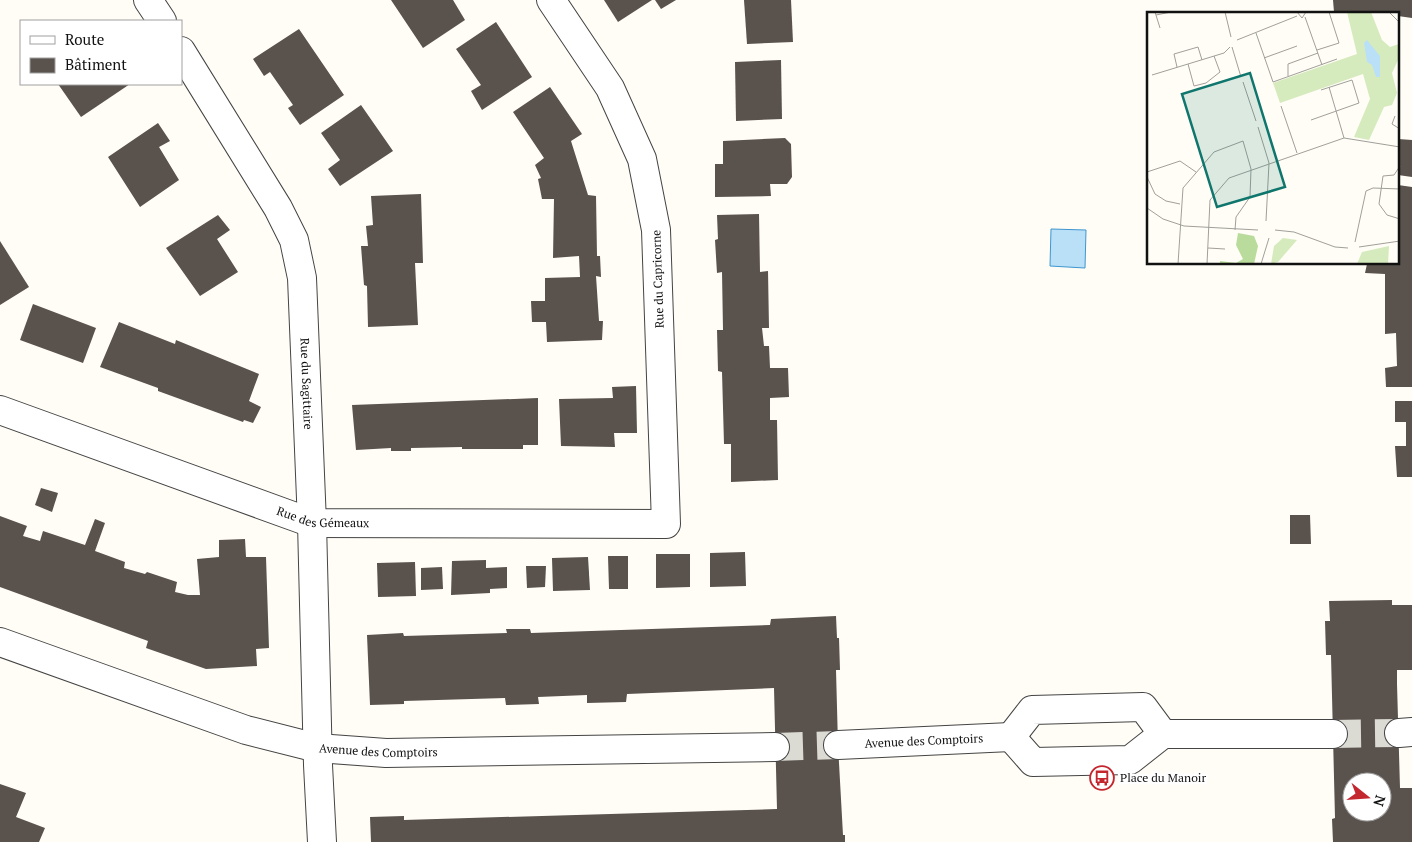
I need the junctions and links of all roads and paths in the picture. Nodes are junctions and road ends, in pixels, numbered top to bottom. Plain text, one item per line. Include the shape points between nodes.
1 (148, 0) edge
2 (551, 0) edge
3 (161, 20) edge
4 (182, 53) edge
5 (0, 410) edge
6 (312, 523) junction
7 (666, 524) joint
8 (0, 642) edge
9 (1163, 734) junction
10 (1333, 734) tunnel mouth
11 (1011, 737) junction
12 (838, 745) tunnel mouth
13 (775, 747) tunnel mouth
14 (317, 748) junction
15 (322, 842) edge

1 - 3 street
2 - 7 street, Rue du Capricorne via 610,88 642,159 656,230
4 - 6 street, Rue du Sagittaire via 278,208 294,240 302,278
5 - 6 street, Rue des Gémeaux
6 - 7 street, Rue des Gémeaux
6 - 14 street, Rue du Sagittaire
8 - 14 street, Avenue des Comptoirs via 246,730
9 - 10 street
9 - 11 street via 1130,760 1033,762
9 - 11 street via 1143,707 1126,706 1032,710
11 - 12 street, Avenue des Comptoirs
13 - 14 street, Avenue des Comptoirs via 386,753
14 - 15 street, Rue du Sagittaire

